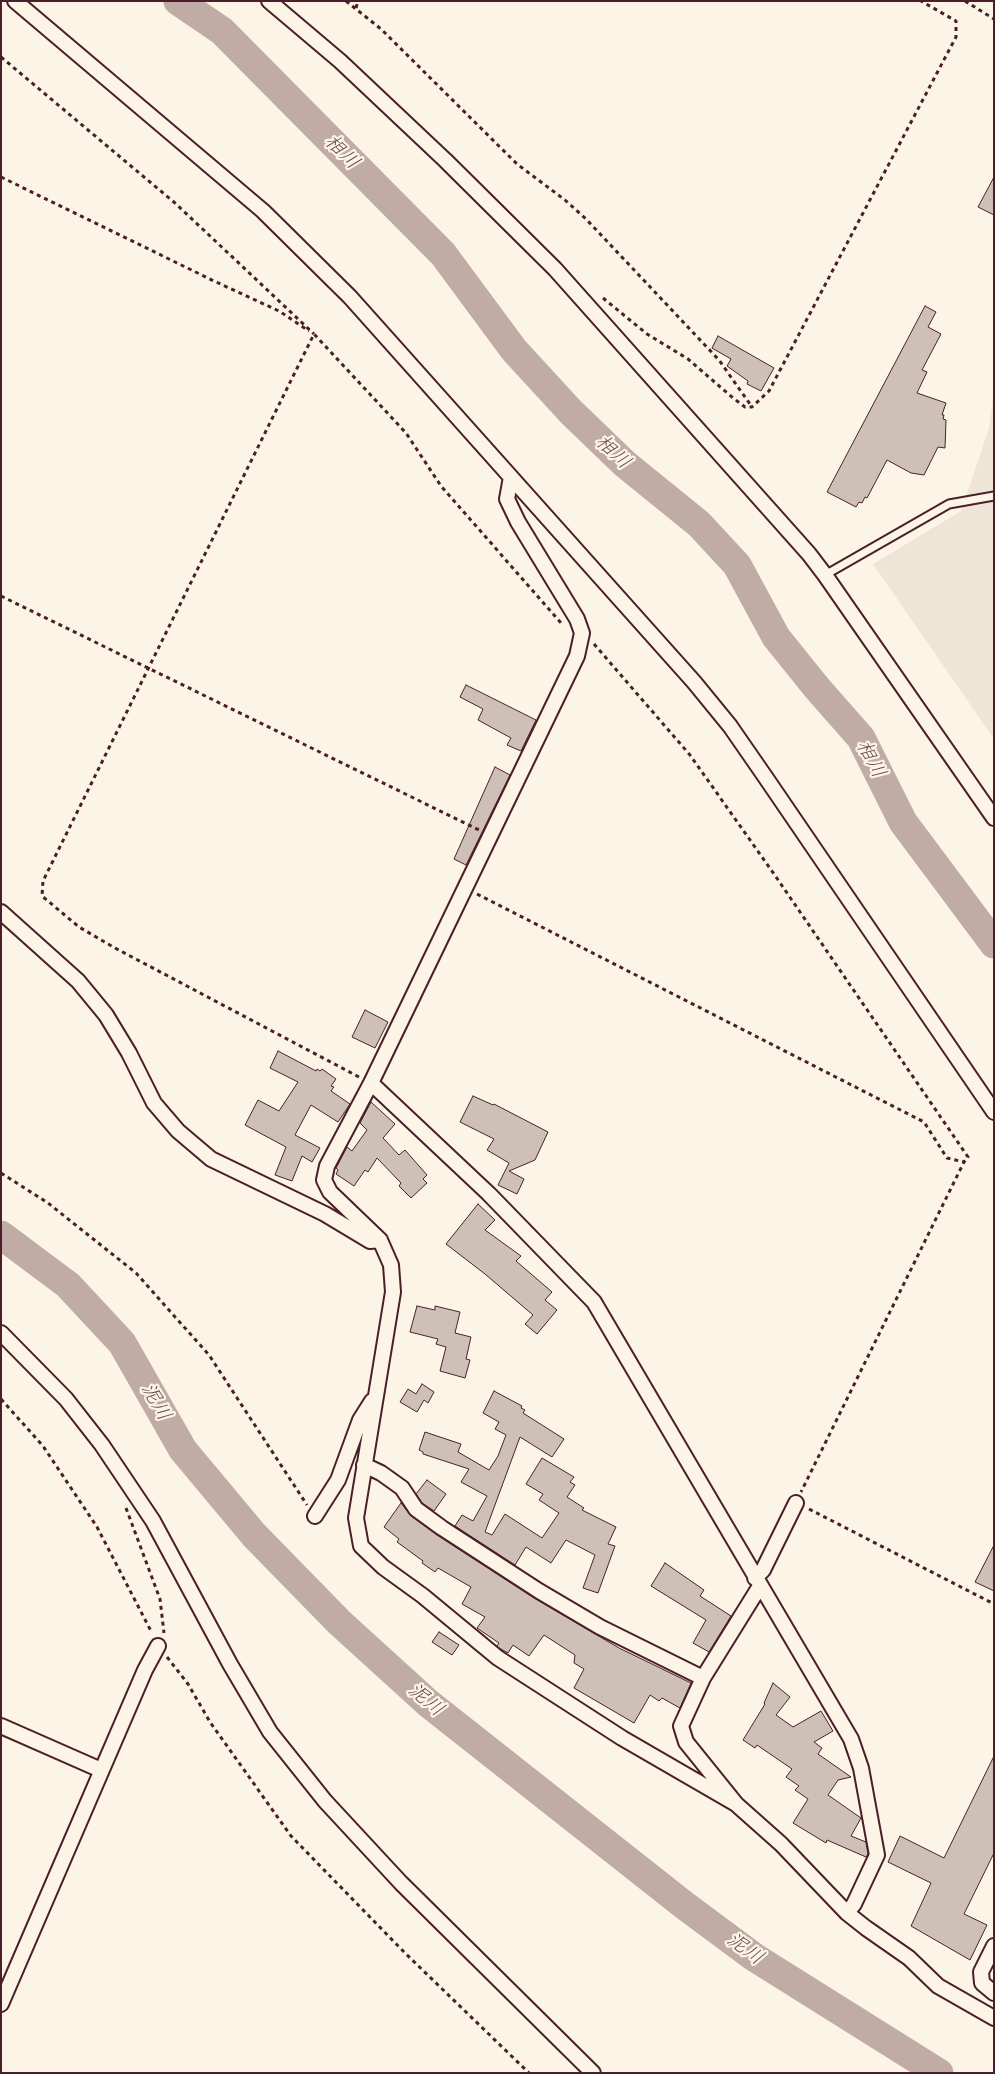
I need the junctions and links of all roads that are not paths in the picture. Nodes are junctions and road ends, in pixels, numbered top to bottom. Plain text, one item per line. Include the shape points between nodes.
1 (15, 1) edge
2 (269, 1) edge
3 (511, 477) junction
4 (994, 496) edge
5 (825, 575) junction
6 (994, 818) edge
7 (1, 912) edge
8 (371, 1083) junction
9 (994, 1112) edge
10 (380, 1240) junction
11 (1, 1333) edge
12 (376, 1394) junction
13 (364, 1465) junction
14 (796, 1503) road end
15 (315, 1516) road end
16 (758, 1582) junction
17 (158, 1646) road end
18 (703, 1678) junction
19 (1, 1726) edge
20 (101, 1770) junction
21 (736, 1804) junction
22 (847, 1912) junction
23 (994, 1946) edge
24 (994, 1993) edge
25 (1, 2004) edge
26 (994, 2018) edge
27 (593, 2073) edge

1 - 3 street via 263,211 350,297
2 - 5 street via 340,61 555,269
3 - 8 street via 507,498 518,522 577,619 582,633 577,656
3 - 9 street via 730,726
4 - 5 lane via 949,504
5 - 6 street
7 - 10 street via 78,981 106,1015 154,1103 178,1131 211,1160 325,1214 370,1241
8 - 10 street via 328,1166 324,1180 330,1192
8 - 16 street via 489,1194 594,1302
10 - 12 street via 391,1265 393,1292
11 - 27 street via 66,1399 102,1445 153,1521 270,1732 324,1801
12 - 13 street
12 - 15 street via 360,1420 338,1480
13 - 18 street via 402,1488 416,1509 539,1591 600,1627
13 - 21 street via 356,1518 361,1546 383,1567 424,1596 498,1658 622,1738
14 - 16 street
16 - 18 street
16 - 22 street via 851,1739 861,1768 877,1855
17 - 20 street via 144,1670
18 - 21 street via 681,1726 686,1742
19 - 20 street
20 - 25 street
21 - 22 street via 781,1844
22 - 26 street via 909,1958 938,1986
23 - 24 street via 981,1972 982,1984

